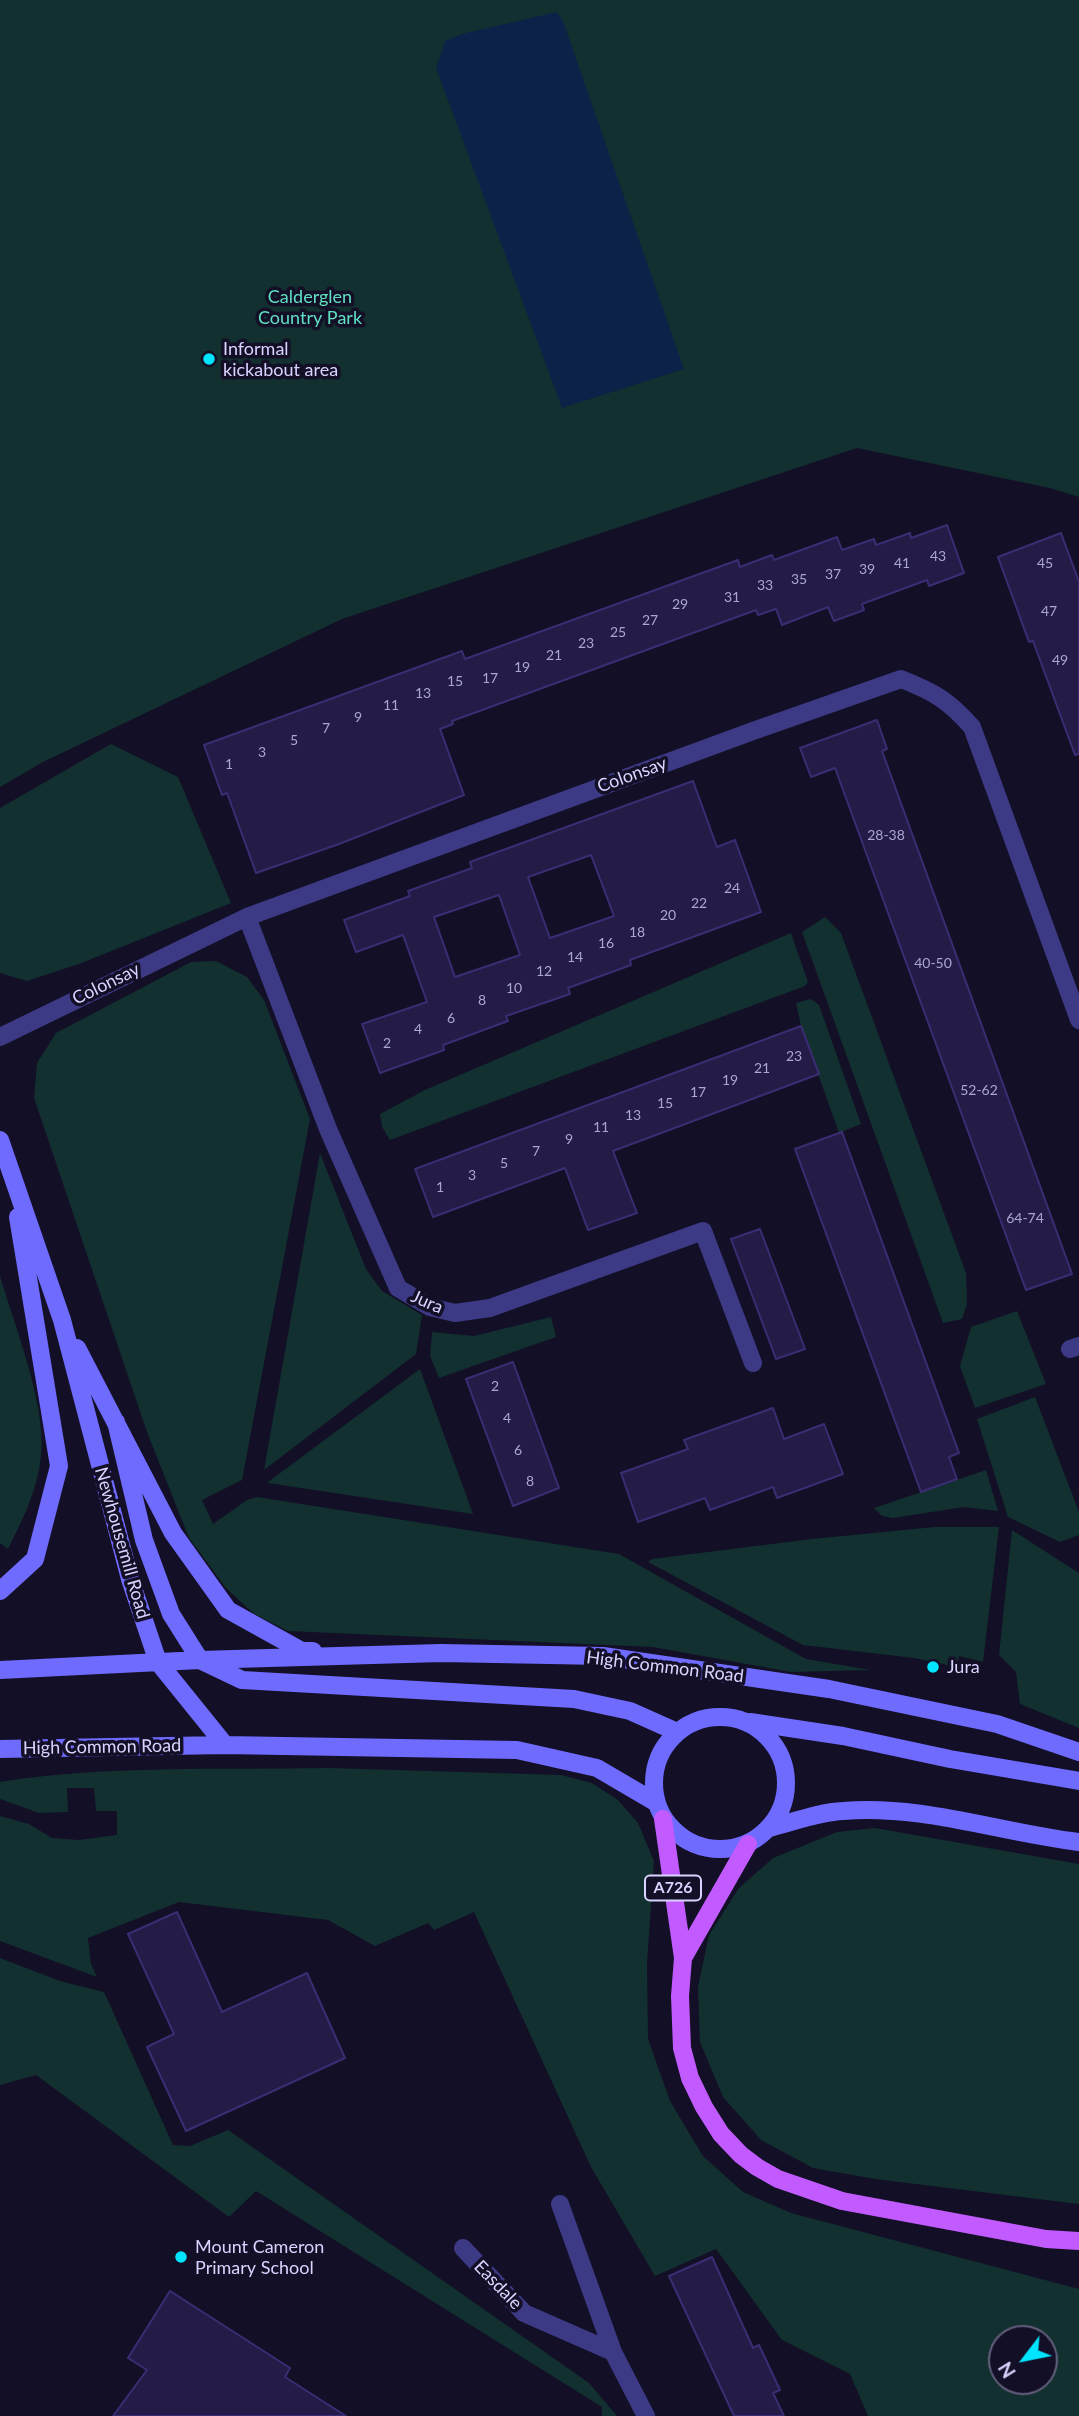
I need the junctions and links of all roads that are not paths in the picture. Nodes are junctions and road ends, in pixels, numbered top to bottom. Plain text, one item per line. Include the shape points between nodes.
1 (247, 917) junction
2 (1079, 1020) edge
3 (0, 1037) edge
4 (0, 1140) edge
5 (9, 1168) junction
6 (62, 1320) junction
7 (753, 1363) dead end
8 (116, 1422) junction
9 (0, 1591) edge
10 (442, 1653) junction
11 (200, 1660) junction
12 (158, 1662) junction
13 (0, 1670) edge
14 (743, 1721) junction
15 (677, 1732) junction
16 (225, 1745) junction
17 (0, 1749) edge
18 (1079, 1752) edge
19 (1079, 1780) edge
20 (655, 1802) junction
21 (663, 1819) junction
22 (769, 1828) junction
23 (1079, 1842) edge
24 (748, 1844) junction
25 (683, 1958) junction
26 (560, 2204) dead end
27 (1046, 2239) junction
28 (1079, 2241) edge
29 (463, 2248) dead end
30 (1079, 2249) edge
31 (613, 2351) junction
32 (646, 2416) edge

1 - 2 street, Colonsay via 901,679 951,705 972,727
1 - 3 street, Colonsay
1 - 7 street, Jura via 328,1129 398,1288 430,1307 454,1313 490,1308 703,1231
4 - 5 street, Newhousemill Road
5 - 6 street, Newhousemill Road
5 - 9 street, Newhousemill Road via 59,1466 35,1559
6 - 8 street, Newhousemill Road
6 - 12 street, Newhousemill Road via 130,1579
8 - 10 street, Newhousemill Road via 173,1533 228,1610 302,1651
8 - 11 street, Newhousemill Road via 144,1540 171,1614
10 - 11 street, High Common Road
10 - 18 street, High Common Road via 603,1656 829,1689 997,1724
11 - 12 street, High Common Road
11 - 15 street, High Common Road via 242,1680 574,1699 630,1711
12 - 13 street, High Common Road
12 - 16 street, Newhousemill Road
14 - 15 street via 709,1717
14 - 19 street
14 - 22 street via 762,1731 785,1767 781,1810
15 - 20 street via 656,1764
16 - 17 street, High Common Road
16 - 20 street, High Common Road via 517,1750 597,1768
20 - 21 street
21 - 24 street via 692,1844 729,1849
21 - 25 main road, A726
22 - 23 street via 842,1811 906,1812
22 - 24 street
24 - 25 main road, A726
25 - 27 main road via 680,2022 690,2078 721,2134 749,2161 778,2179 842,2201
26 - 31 street
27 - 28 main road
27 - 30 main road
29 - 31 street, Easdale via 524,2313
31 - 32 street

